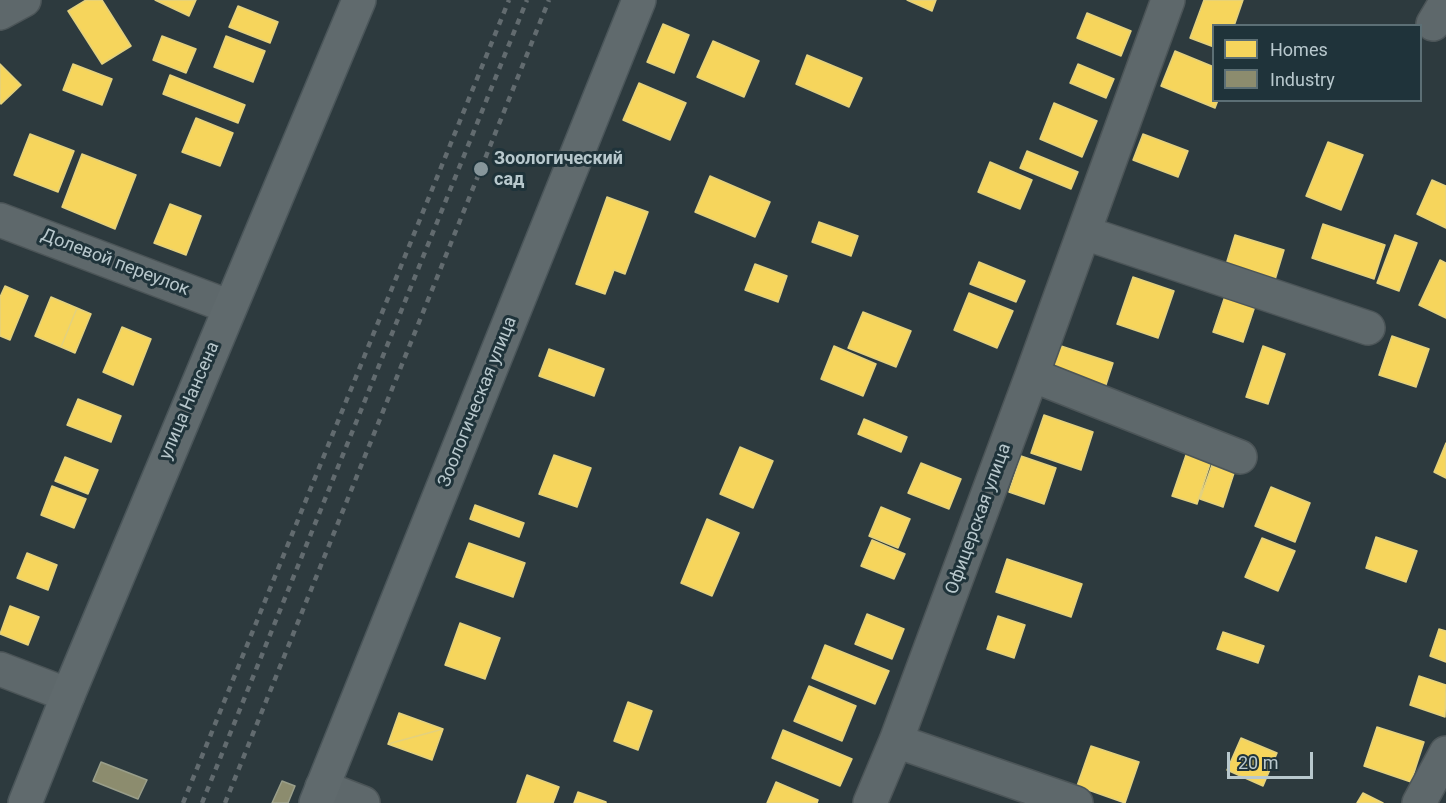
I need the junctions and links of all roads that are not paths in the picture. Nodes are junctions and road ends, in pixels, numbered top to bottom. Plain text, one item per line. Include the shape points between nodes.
1 (24, 0) edge
2 (359, 0) edge
3 (639, 0) edge
4 (1168, 0) edge
5 (0, 13) edge
6 (0, 220) edge
7 (1085, 233) junction
8 (230, 306) junction
9 (1368, 327) dead end
10 (1032, 375) junction
11 (1240, 457) dead end
12 (0, 669) edge
13 (68, 695) junction
14 (896, 741) junction
15 (1446, 753) edge
16 (319, 795) edge
17 (25, 803) edge
18 (363, 803) edge
19 (870, 803) edge
20 (1076, 803) edge
21 (1419, 803) edge

1 - 5 street
2 - 8 main road, улица Нансена
3 - 16 main road, Зоологическая улица
4 - 7 street, Офицерская улица
6 - 8 street, Долевой переулок
7 - 9 street
7 - 10 street, Офицерская улица
8 - 13 main road, улица Нансена
10 - 11 street
10 - 14 street, Офицерская улица
12 - 13 street
13 - 17 main road, улица Нансена
14 - 19 street, Офицерская улица
14 - 20 street
15 - 21 street
16 - 18 street

